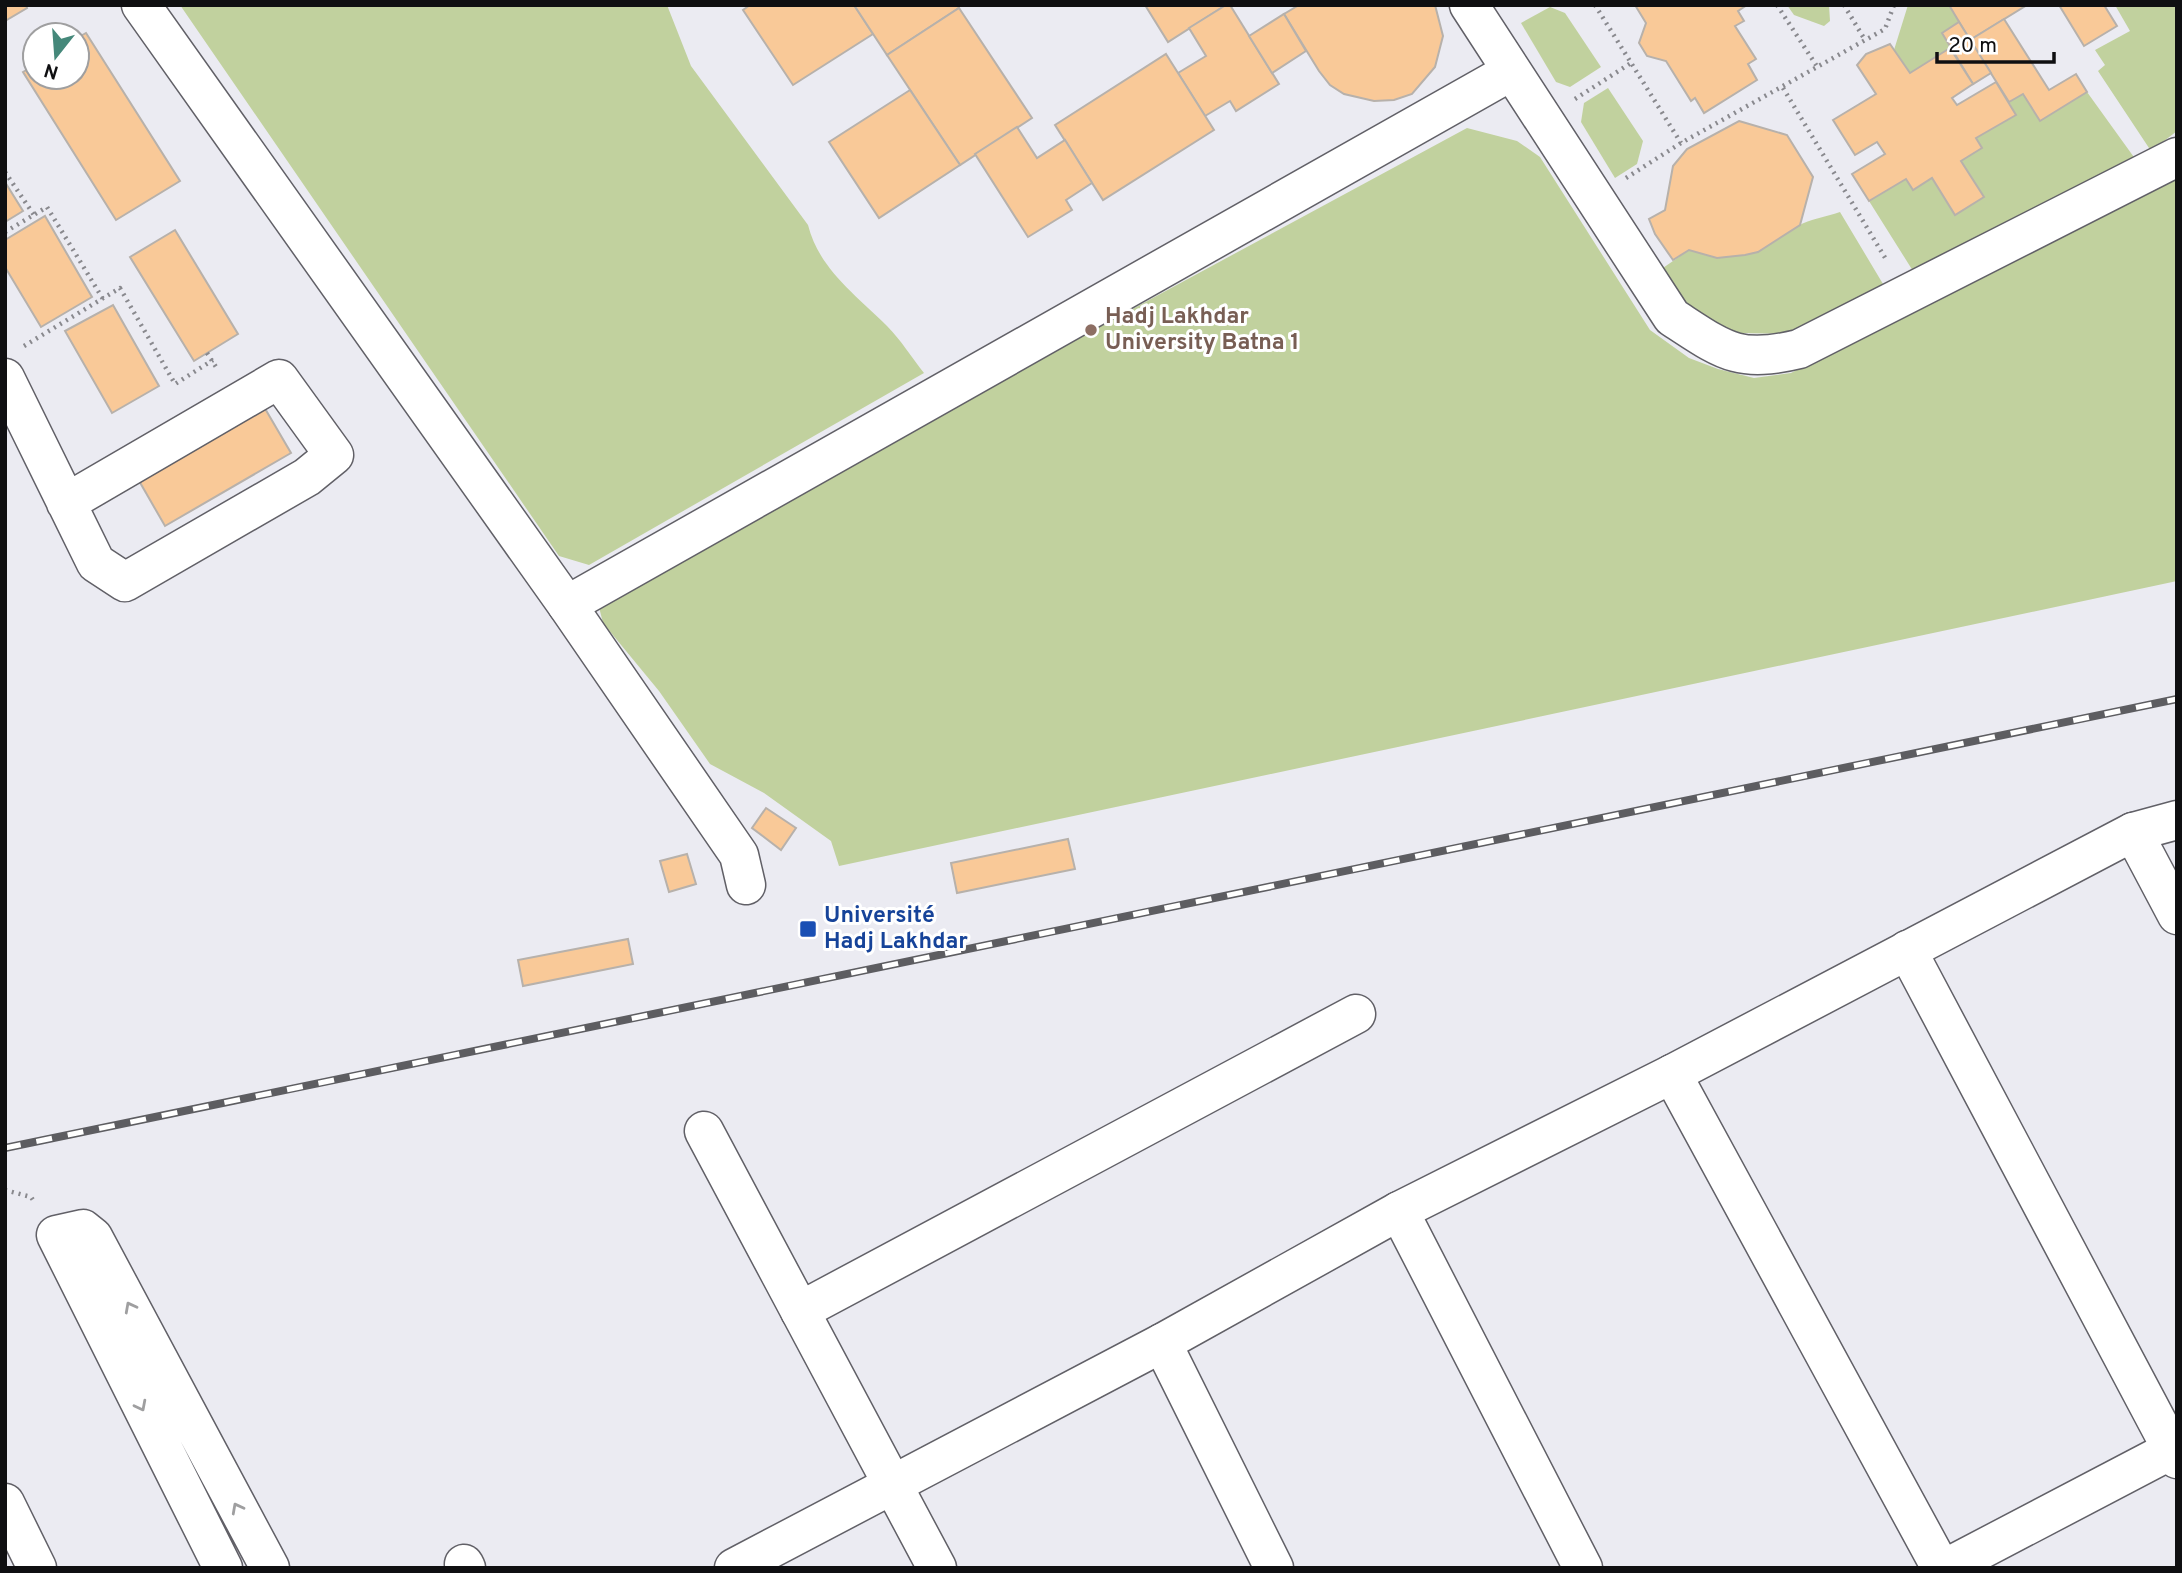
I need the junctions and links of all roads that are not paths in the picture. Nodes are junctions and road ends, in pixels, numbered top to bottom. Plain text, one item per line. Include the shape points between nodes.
1 (141, 5) edge
2 (1469, 5) edge
3 (1510, 72) junction
4 (2177, 157) edge
5 (11, 364) edge
6 (66, 503) junction
7 (567, 605) junction
8 (2177, 820) edge
9 (2133, 832) junction
10 (746, 886) dead end
11 (2177, 915) edge
12 (1908, 950) junction
13 (1356, 1014) dead end
14 (1672, 1074) junction
15 (704, 1131) dead end
16 (1399, 1211) junction
17 (800, 1311) junction
18 (1162, 1343) junction
19 (2175, 1452) edge
20 (893, 1484) junction
21 (5, 1503) edge
22 (37, 1568) edge
23 (223, 1568) edge
24 (270, 1568) edge
25 (734, 1568) edge
26 (937, 1568) edge
27 (1274, 1568) edge
28 (1583, 1568) edge
29 (1943, 1568) edge

1 - 7 street
2 - 3 street
3 - 4 street via 1672,317 1722,349 1763,358 1799,349
3 - 7 street
5 - 6 street
6 - 6 street via 96,563 125,582 307,477 334,455 279,379
7 - 10 street via 739,855
8 - 9 street
9 - 11 street
9 - 12 street
12 - 14 street
12 - 19 street
13 - 17 street
14 - 16 street
14 - 29 street
15 - 17 street
16 - 18 street
16 - 28 street
17 - 20 street
18 - 20 street
18 - 27 street
19 - 29 street
20 - 25 street
20 - 26 street
21 - 22 street
24 -> 23 street via 93,1237 83,1229 56,1235

